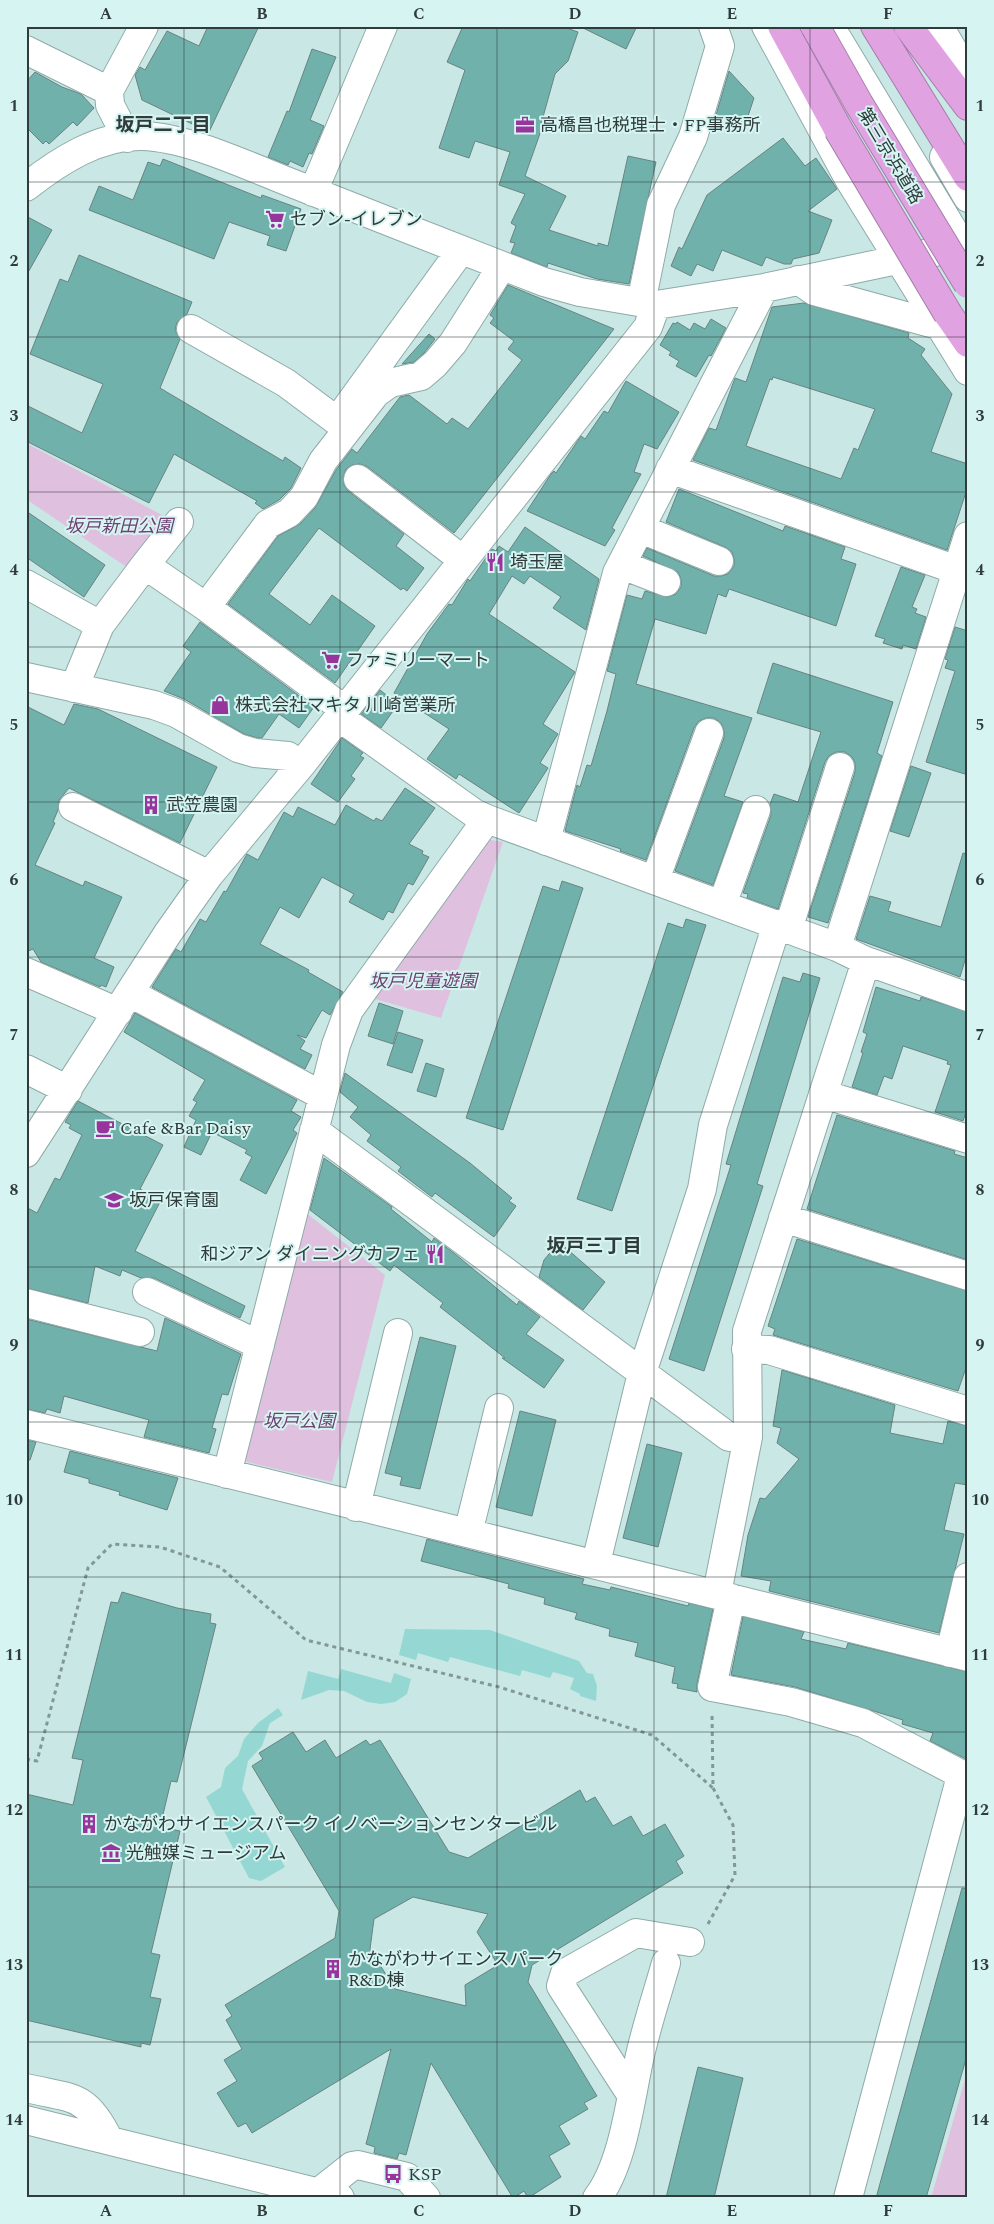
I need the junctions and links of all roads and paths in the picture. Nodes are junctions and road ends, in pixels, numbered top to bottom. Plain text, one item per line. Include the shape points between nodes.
1 (144, 26) edge
2 (383, 26) edge
3 (713, 26) edge
4 (766, 26) edge
5 (782, 26) edge
6 (815, 26) edge
7 (831, 26) edge
8 (867, 26) edge
9 (875, 26) edge
10 (908, 26) edge
11 (939, 26) edge
12 (26, 50) edge
13 (968, 76) edge
14 (109, 91) junction
15 (968, 106) edge
16 (116, 140) junction
17 (968, 177) edge
18 (26, 187) edge
19 (313, 192) junction
20 (968, 198) edge
21 (966, 249) edge
22 (461, 250) junction
23 (896, 259) junction
24 (502, 266) junction
25 (798, 280) junction
26 (968, 284) edge
27 (764, 288) junction
28 (648, 304) junction
29 (938, 325) junction
30 (191, 328) dead end
31 (968, 343) edge
32 (968, 371) edge
33 (670, 469) junction
34 (358, 480) dead end
35 (179, 522) dead end
36 (641, 529) junction
37 (968, 536) edge
38 (463, 560) junction
39 (719, 561) dead end
40 (622, 564) junction
41 (145, 565) junction
42 (962, 572) edge
43 (666, 582) dead end
44 (26, 584) edge
45 (206, 607) junction
46 (100, 625) junction
47 (27, 680) edge
48 (74, 688) junction
49 (342, 714) junction
50 (709, 733) dead end
51 (301, 765) junction
52 (840, 767) dead end
53 (73, 807) dead end
54 (756, 810) dead end
55 (488, 819) junction
56 (546, 841) junction
57 (209, 875) junction
58 (655, 880) junction
59 (722, 905) junction
60 (783, 926) junction
61 (837, 946) junction
62 (866, 961) junction
63 (30, 965) edge
64 (968, 997) edge
65 (124, 1002) junction
66 (26, 1069) edge
67 (68, 1090) junction
68 (823, 1094) junction
69 (323, 1096) junction
70 (314, 1130) junction
71 (968, 1139) edge
72 (26, 1153) edge
73 (783, 1218) junction
74 (968, 1276) edge
75 (147, 1292) dead end
76 (26, 1303) edge
77 (140, 1332) dead end
78 (398, 1333) dead end
79 (260, 1345) junction
80 (746, 1349) junction
81 (642, 1373) junction
82 (499, 1408) dead end
83 (968, 1411) edge
84 (26, 1424) edge
85 (748, 1437) junction
86 (227, 1474) junction
87 (356, 1507) junction
88 (468, 1533) junction
89 (596, 1563) junction
90 (968, 1577) edge
91 (724, 1595) junction
92 (959, 1655) edge
93 (712, 1687) junction
94 (26, 1759) edge
95 (964, 1777) edge
96 (712, 1788) junction
97 (690, 1942) joint
98 (666, 1964) dead end
99 (26, 2088) edge
100 (632, 2096) junction
101 (26, 2120) edge
102 (109, 2140) junction
103 (330, 2195) edge
104 (426, 2198) edge
105 (597, 2198) edge
106 (848, 2198) edge

1 - 14 street
2 - 19 street
3 - 28 street via 720,46 693,137 661,205
4 - 23 street
5 - 31 highway, bridge via 838,130
6 - 26 highway, 第三京浜道路, bridge
7 - 21 street
8 - 20 street
9 - 17 highway
10 - 15 highway
11 - 13 street
12 - 14 street
14 - 16 street
16 - 18 street via 68,158
16 - 19 street via 142,136 190,145
19 - 22 street
21 - 23 street
22 - 24 street
22 - 30 street via 337,421 286,384
23 - 25 street
23 - 29 street
24 - 28 street via 580,292
24 - 45 street via 453,343 435,364 421,376 390,383 376,393 323,460 304,497 289,513 268,524
25 - 27 street
25 - 29 street via 814,291
27 - 28 street
27 - 33 street
28 - 38 street via 648,327
29 - 32 street
33 - 36 street
33 - 42 street
34 - 38 street
35 - 41 street
36 - 39 street
36 - 40 street
37 - 42 street
38 - 49 street
40 - 43 street
40 - 56 street
41 - 45 street
41 - 46 street
42 - 61 street
44 - 46 street
45 - 49 street
46 - 48 street
47 - 48 street
48 - 51 street via 154,705 176,713 238,748 288,756
49 - 51 street
49 - 55 street via 474,813
50 - 58 street
51 - 57 street
52 - 60 street
53 - 57 street
54 - 59 street
55 - 56 street
55 - 69 street via 349,1010
56 - 58 street
57 - 65 street
58 - 59 street
59 - 60 street
60 - 61 street
60 - 81 street via 713,1125 702,1189
61 - 62 street
62 - 64 street
62 - 68 street
63 - 65 street
65 - 67 street
65 - 69 street
66 - 67 street
67 - 72 street
68 - 71 street
68 - 73 street
69 - 70 street
70 - 79 street
70 - 81 street
73 - 74 street
73 - 80 street via 747,1331
75 - 79 street
76 - 77 street
78 - 87 street
79 - 86 street
80 - 83 street via 769,1350
80 - 85 street
81 - 85 street via 729,1436
81 - 89 street
82 - 88 street
84 - 86 street
85 - 91 street
86 - 87 street
87 - 88 street
88 - 89 street
89 - 91 street
90 - 92 street
91 - 92 street
91 - 93 street
93 - 95 street via 791,1702 864,1723
93 - 96 path
94 - 96 path via 37,1761 88,1568 112,1544 160,1547 220,1568 306,1640 499,1687 652,1735
95 - 106 street
96 - 97 path via 733,1825 735,1875 706,1927
97 - 100 street via 636,1933 565,1973 561,1986
98 - 100 street
99 - 102 street via 89,2106
100 - 105 street via 607,2185
101 - 102 street
102 - 103 street
103 - 104 street via 352,2166 358,2165 407,2177

